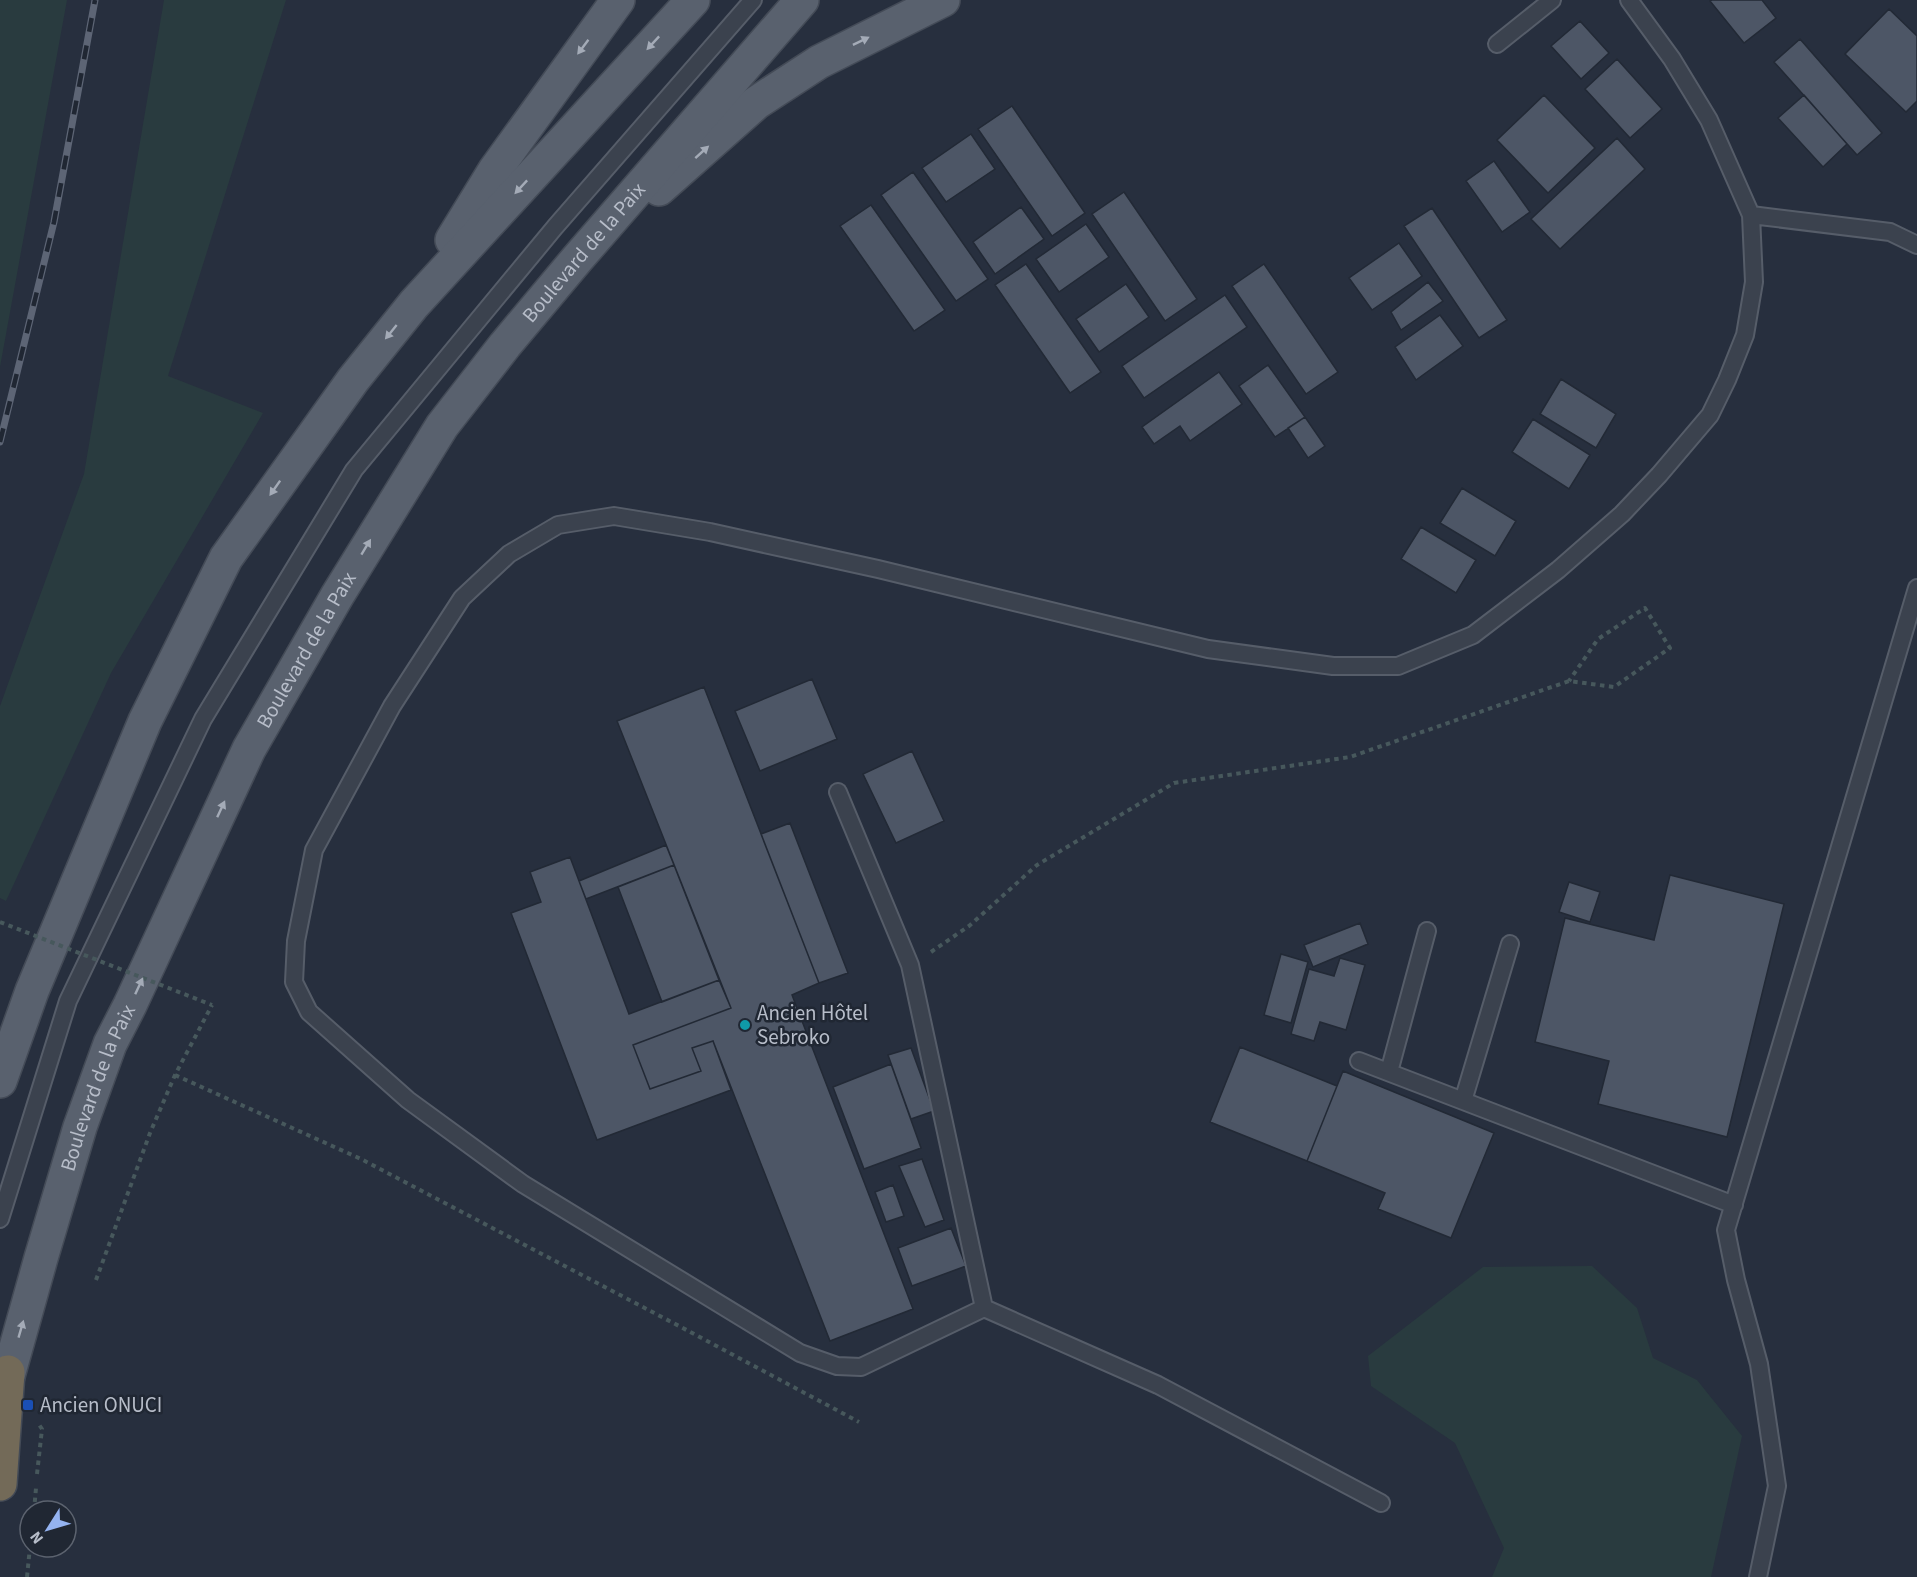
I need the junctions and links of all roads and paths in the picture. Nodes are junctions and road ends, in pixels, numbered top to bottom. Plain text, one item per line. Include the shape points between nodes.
1 (618, 0) edge
2 (693, 0) edge
3 (753, 0) edge
4 (802, 0) edge
5 (943, 0) edge
6 (1552, 0) edge
7 (1629, 0) edge
8 (1497, 44) dead end
9 (1751, 215) junction
10 (1917, 245) edge
11 (578, 258) junction
12 (414, 304) junction
13 (1917, 588) edge
14 (1569, 681) junction
15 (838, 792) dead end
16 (0, 922) edge
17 (1427, 931) dead end
18 (1510, 944) dead end
19 (910, 965) junction
20 (1359, 1061) dead end
21 (1389, 1072) junction
22 (175, 1075) junction
23 (0, 1081) edge
24 (1463, 1101) junction
25 (1734, 1205) junction
26 (0, 1219) edge
27 (96, 1280) dead end
28 (984, 1308) junction
29 (8, 1372) junction
30 (0, 1405) edge
31 (859, 1422) dead end
32 (0, 1485) edge
33 (1381, 1503) dead end
34 (29, 1559) edge
35 (27, 1577) edge
36 (1758, 1577) edge

1 -> 12 main road via 495,170
2 -> 12 main road
3 - 26 lane, Boulevard de la Paix via 555,227 354,470 203,718 68,1001
4 - 11 main road, Boulevard de la Paix
11 -> 5 main road via 756,103 819,62
6 - 8 lane
7 - 9 lane via 1672,59 1709,120
9 - 10 lane via 1890,232
9 - 28 lane via 1754,282 1745,335 1710,415 1622,514 1558,570 1473,635 1398,666 1333,666 1208,649 867,567 710,532 614,516 558,525 509,554 462,598 392,706 314,850 296,941 294,982 309,1012 408,1100 523,1184 800,1353 837,1366 861,1367
29 -> 11 main road, Boulevard de la Paix via 80,1127 110,1044 249,749 366,547 442,426
12 -> 23 main road via 353,380 226,558 145,721 32,992
13 - 25 lane
14 - 14 path via 1598,639 1645,608 1670,648 1614,687
14 - 19 path via 1350,757 1174,783 1037,865 969,926
15 - 19 lane
16 - 22 path, bridge via 212,1005
17 - 21 lane
18 - 24 lane
19 - 28 lane
20 - 21 lane
21 - 24 lane
22 - 27 path
22 - 31 path via 361,1159
24 - 25 lane
25 - 36 lane via 1726,1230 1759,1364 1777,1486
28 - 33 lane via 1158,1385
29 - 30 main road, Boulevard de la Paix
29 - 32 highway
34 - 35 path

